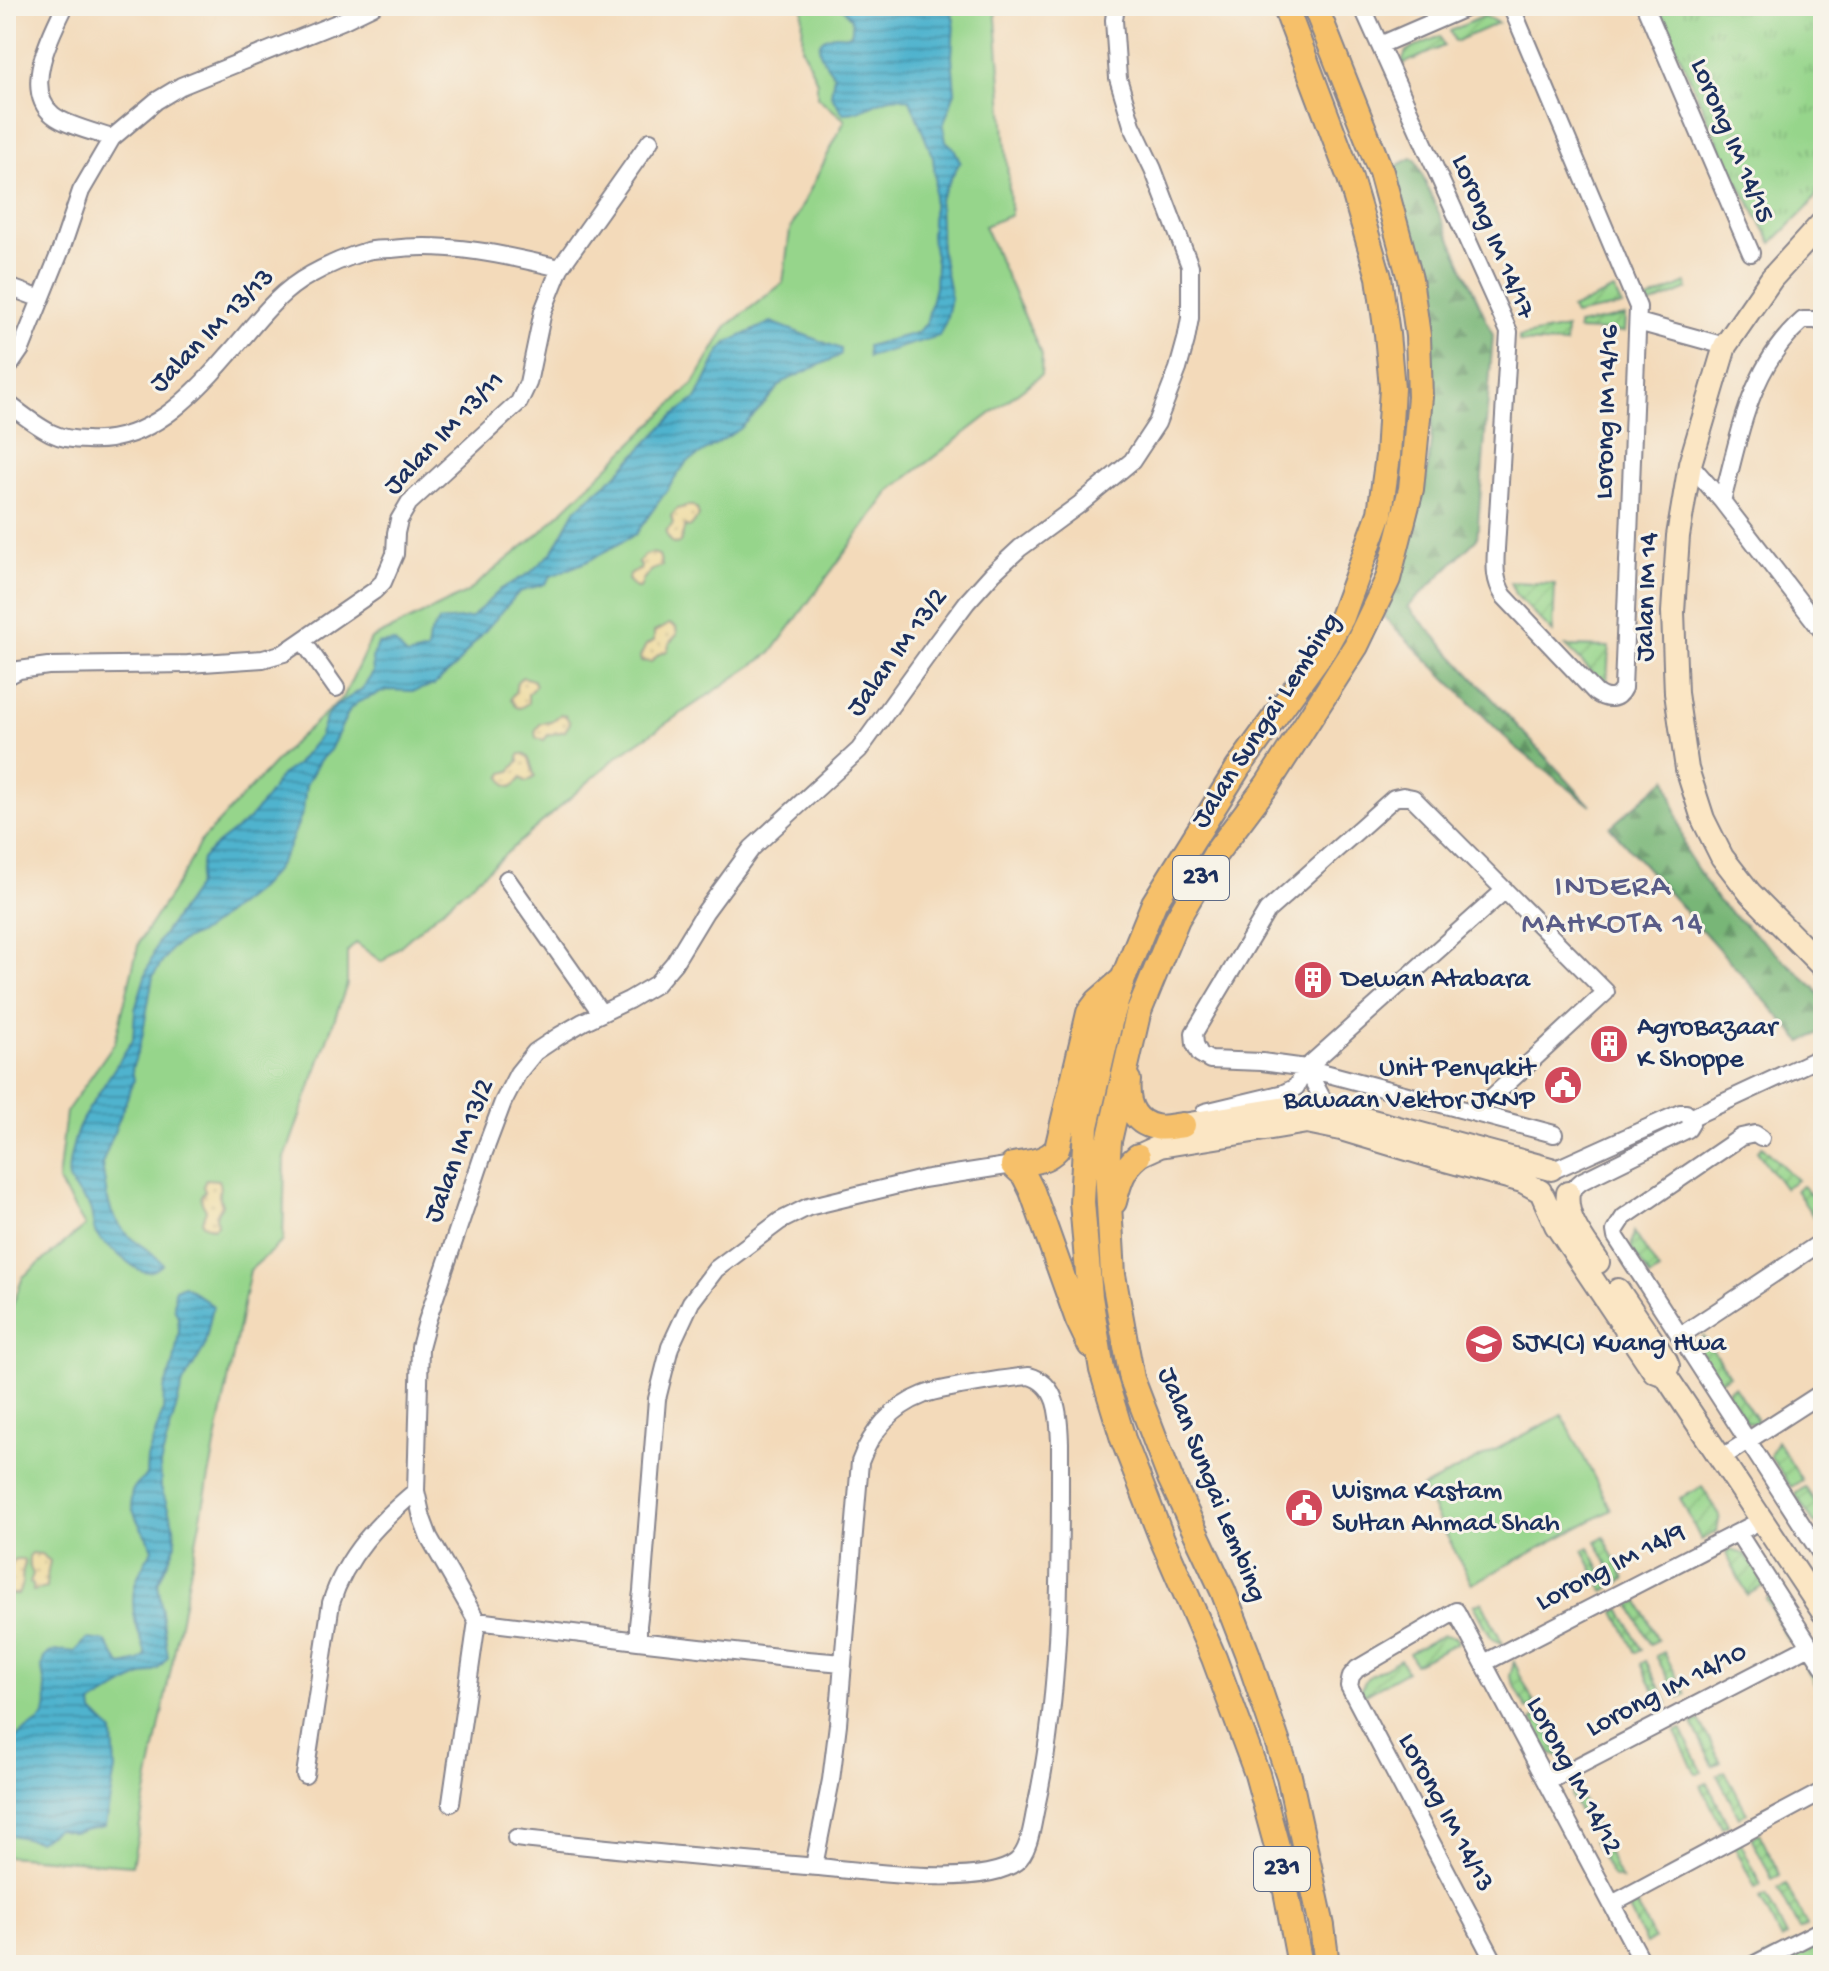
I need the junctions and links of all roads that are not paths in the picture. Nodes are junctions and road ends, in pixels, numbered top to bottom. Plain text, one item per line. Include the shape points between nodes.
1 (65, 6) edge
2 (373, 6) edge
3 (1116, 6) edge
4 (1285, 6) edge
5 (1315, 6) edge
6 (1362, 6) edge
7 (1470, 6) edge
8 (1511, 6) edge
9 (1645, 6) edge
10 (1380, 45) junction
11 (112, 138) junction
12 (650, 141) dead end
13 (1823, 222) edge
14 (1751, 253) dead end
15 (560, 268) junction
16 (6, 286) edge
17 (41, 299) junction
18 (1638, 322) junction
19 (1823, 324) edge
20 (1725, 346) junction
21 (6, 371) edge
22 (6, 402) edge
23 (1690, 464) junction
24 (1722, 501) junction
25 (1823, 632) edge
26 (303, 641) junction
27 (6, 677) edge
28 (336, 688) dead end
29 (1615, 698) joint
30 (507, 879) dead end
31 (1505, 890) junction
32 (1823, 967) edge
33 (1123, 979) junction
34 (601, 1013) junction
35 (1138, 1014) junction
36 (1823, 1056) edge
37 (1306, 1068) junction
38 (1328, 1109) junction
39 (1475, 1113) junction
40 (1690, 1118) junction
41 (1183, 1125) junction
42 (1554, 1134) dead end
43 (1761, 1138) dead end
44 (1138, 1156) joint
45 (1013, 1165) junction
46 (1554, 1169) junction
47 (1542, 1193) junction
48 (1568, 1193) junction
49 (1110, 1219) junction
50 (1823, 1241) edge
51 (1680, 1336) junction
52 (1102, 1370) junction
53 (1664, 1373) junction
54 (1823, 1392) edge
55 (1747, 1441) junction
56 (1721, 1458) junction
57 (416, 1491) junction
58 (1762, 1520) junction
59 (1738, 1533) junction
60 (1821, 1548) edge
61 (1790, 1562) junction
62 (1823, 1612) edge
63 (477, 1621) junction
64 (638, 1641) junction
65 (1810, 1646) junction
66 (843, 1663) junction
67 (1484, 1663) junction
68 (1823, 1666) edge
69 (1349, 1686) joint
70 (305, 1775) dead end
71 (1547, 1782) junction
72 (1823, 1791) edge
73 (451, 1803) dead end
74 (516, 1838) dead end
75 (814, 1866) junction
76 (1612, 1904) junction
77 (1322, 1926) junction
78 (1823, 1929) edge
79 (1300, 1965) edge
80 (1327, 1965) edge
81 (1340, 1965) edge
82 (1496, 1965) edge
83 (1644, 1965) edge
84 (1753, 1965) edge

1 - 11 street via 48,42 38,83 42,101 54,116
2 - 11 street via 181,86
3 - 34 street, Jalan IM 13/2 via 1118,78 1190,266 1186,340 1157,423 1132,461 1020,548 976,592 859,750 752,848 656,984
4 - 33 main road, Jalan Sungai Lembing / 231 via 1350,178 1379,277 1392,388 1380,513 1342,617 1154,903
5 - 35 main road, Jalan Sungai Lembing / 231 via 1381,172 1410,279 1420,397 1411,489 1388,579 1356,646 1200,879 1177,919
6 - 10 street, Lorong IM 14/17
7 - 10 street
8 - 18 street, Lorong IM 14/16 via 1638,307
9 - 14 street, Lorong IM 14/15
10 - 29 street, Lorong IM 14/17 via 1509,332 1497,583 1596,693
11 - 17 street via 81,191
12 - 15 street, Jalan IM 13/11
13 - 20 street, Jalan IM 14 via 1772,278
15 - 22 street, Jalan IM 13/13 via 459,248 367,251 310,275 272,303 207,378 140,430 103,441 68,439
15 - 26 street, Jalan IM 13/11 via 519,402 409,503 399,520 395,554 383,582
16 - 17 street
17 - 21 street
18 - 20 street
18 - 29 street, Lorong IM 14/16 via 1623,688
19 - 24 street via 1803,320 1760,373
20 - 23 street, Jalan IM 14
23 - 24 street
23 - 32 street, Jalan IM 14 via 1673,612 1676,693 1687,769 1722,857
24 - 25 street
26 - 27 street, Jalan IM 13/11 via 263,659 48,666
26 - 28 street
30 - 34 street
31 - 37 street
31 - 37 street via 1413,798 1403,796 1394,798 1267,911 1194,1033 1195,1044 1210,1060
31 - 39 street via 1606,992
33 - 45 main road via 1089,1013 1057,1149 1041,1161
33 - 52 main road, Jalan Sungai Lembing / 231 via 1086,1126 1082,1202
34 - 57 street, Jalan IM 13/2 via 535,1052 518,1073 498,1115 420,1347
35 - 41 main road via 1128,1104 1151,1126
35 - 49 main road, Jalan Sungai Lembing / 231 via 1109,1141
36 - 40 street
37 - 38 street
37 - 39 street
37 - 41 street via 1296,1087 1284,1093 1196,1114
38 - 41 street via 1292,1107
38 - 46 street
39 - 42 street
40 - 46 street via 1680,1113
40 - 48 street via 1688,1129
43 - 51 street via 1741,1137 1624,1217 1615,1231
44 - 47 street via 1160,1146 1307,1122 1522,1181
44 - 49 main road via 1119,1179
45 - 52 main road via 1032,1191 1078,1320
45 - 64 street via 923,1179 808,1207 780,1221 716,1269 691,1302 670,1347 657,1399
46 - 47 street via 1540,1180
46 - 48 street via 1568,1178
47 - 48 street via 1559,1200
47 - 53 street via 1556,1225 1624,1328 1654,1371
48 - 53 street via 1570,1216 1666,1361
49 - 77 main road, Jalan Sungai Lembing / 231 via 1113,1275 1132,1379 1247,1653 1289,1776
50 - 51 street
51 - 55 street
52 - 79 main road, Jalan Sungai Lembing / 231 via 1123,1439 1257,1774
53 - 56 street
54 - 55 street
55 - 56 street
55 - 60 street
56 - 58 street
57 - 63 street, Jalan IM 13/2 via 429,1537
57 - 70 street via 371,1533 337,1583
58 - 59 street, Lorong IM 14/9
58 - 61 street
59 - 65 street
59 - 67 street, Lorong IM 14/9
60 - 61 street
61 - 62 street
63 - 64 street
63 - 73 street
64 - 66 street
65 - 68 street
65 - 71 street, Lorong IM 14/10
66 - 75 street via 831,1780
66 - 75 street via 857,1482 867,1442 902,1405 924,1394 1035,1377 1054,1396 1059,1419 1059,1593 1050,1729 1022,1855 1008,1867 967,1876
67 - 69 street, Lorong IM 14/12 via 1456,1611 1357,1669
67 - 71 street, Lorong IM 14/12
69 - 82 street, Lorong IM 14/13
71 - 76 street, Lorong IM 14/12
72 - 76 street
74 - 75 street
76 - 83 street, Lorong IM 14/12
77 - 80 main road, Jalan Sungai Lembing / 231
77 - 81 main road
78 - 84 street

